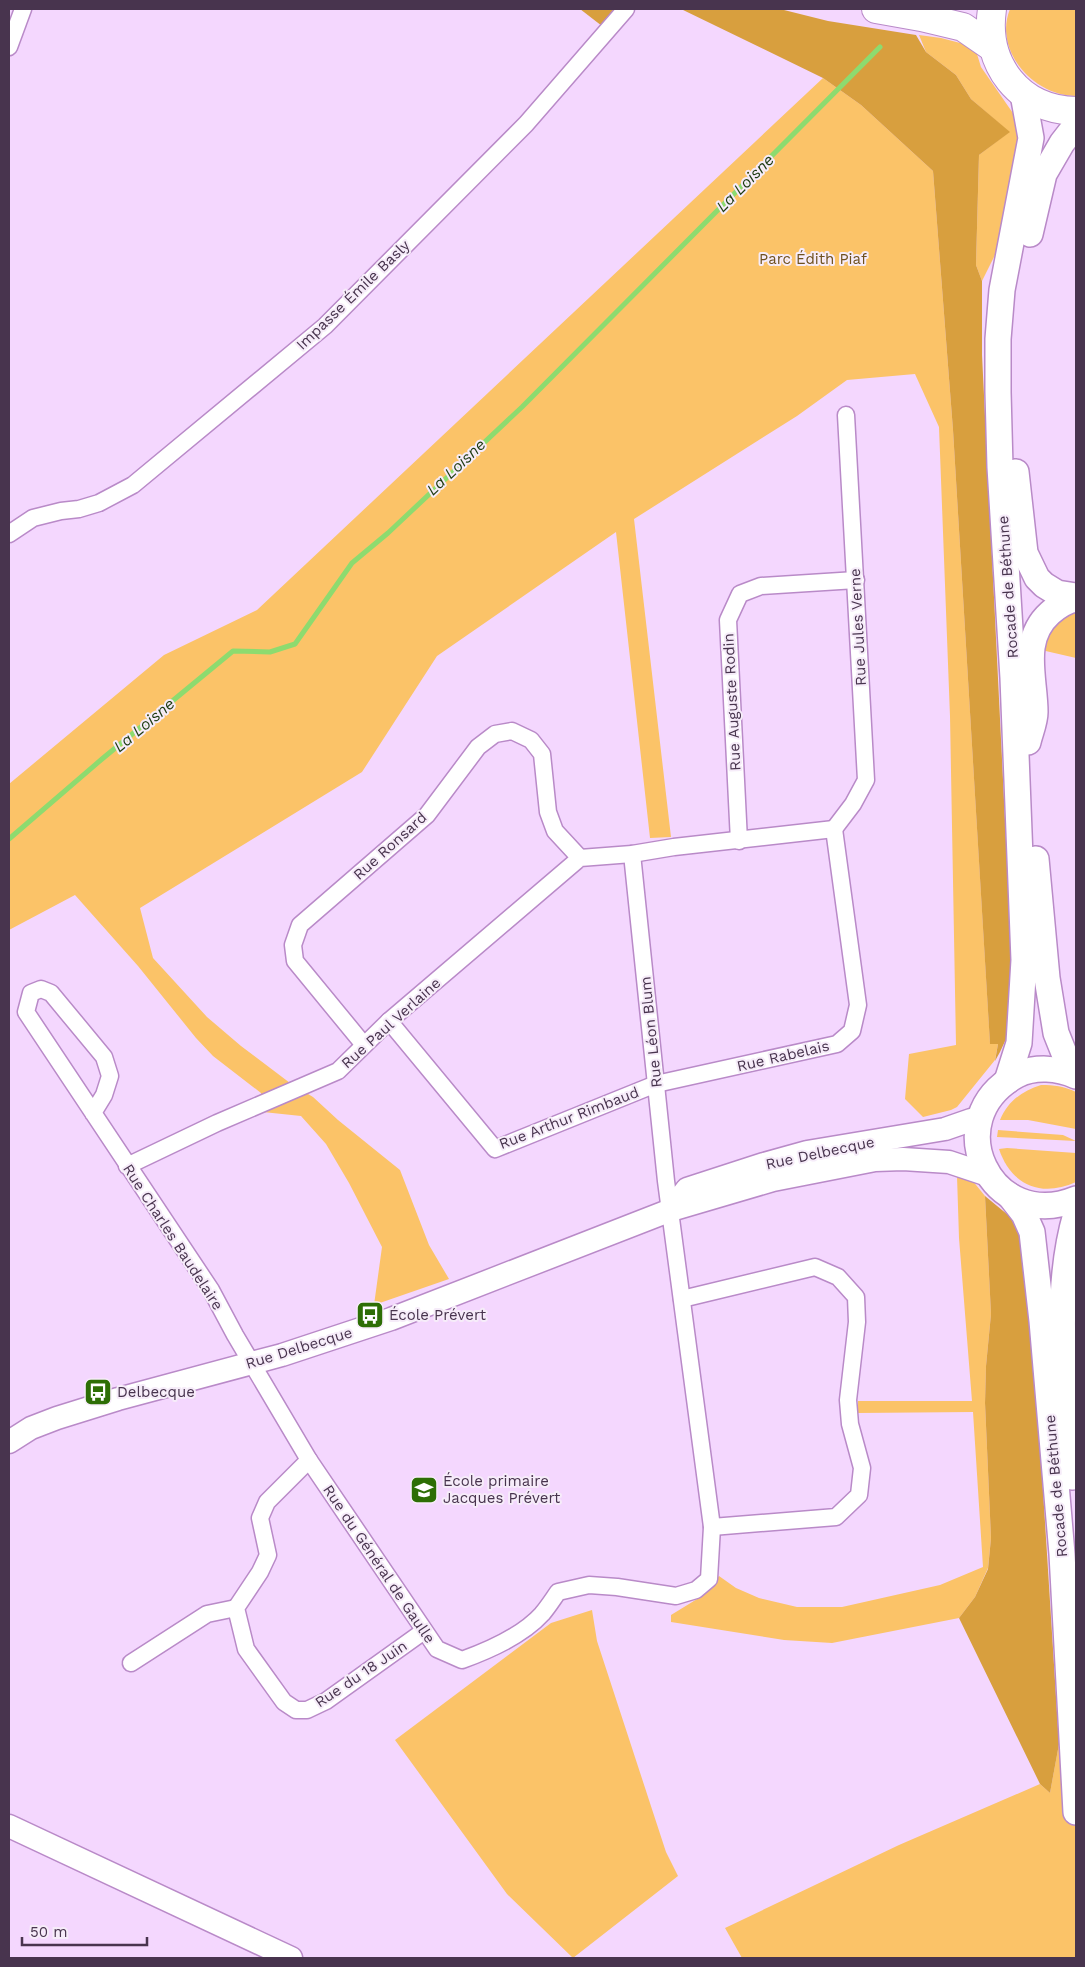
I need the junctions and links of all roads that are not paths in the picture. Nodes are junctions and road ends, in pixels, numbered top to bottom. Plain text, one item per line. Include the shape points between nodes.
1 (22, 9) edge
2 (626, 9) edge
3 (876, 9) edge
4 (992, 9) edge
5 (9, 47) edge
6 (992, 47) junction
7 (1023, 94) junction
8 (1076, 111) edge
9 (1076, 125) edge
10 (846, 415) dead end
11 (1013, 452) junction
12 (9, 534) edge
13 (856, 580) junction
14 (1076, 597) edge
15 (1028, 742) junction
16 (834, 829) junction
17 (740, 841) junction
18 (632, 854) junction
19 (580, 858) junction
20 (389, 1021) junction
21 (364, 1045) junction
22 (1076, 1070) edge
23 (1076, 1076) edge
24 (1007, 1081) junction
25 (656, 1084) junction
26 (93, 1113) junction
27 (980, 1118) junction
28 (127, 1166) junction
29 (988, 1175) junction
30 (1010, 1196) junction
31 (1076, 1199) edge
32 (671, 1210) junction
33 (1076, 1214) edge
34 (682, 1300) junction
35 (251, 1363) junction
36 (9, 1442) edge
37 (309, 1460) junction
38 (712, 1527) junction
39 (1076, 1549) edge
40 (236, 1608) junction
41 (424, 1631) junction
42 (131, 1663) dead end
43 (1076, 1812) edge
44 (9, 1826) edge
45 (291, 1958) edge

1 - 5 street
2 - 12 street, Impasse Émile Basly via 526,124 325,326 133,485 99,503 33,518
3 - 6 highway via 963,27
4 - 6 highway
6 - 7 highway via 999,65
7 - 8 highway via 1042,105
7 - 24 main road, Rocade de Béthune via 1031,138 1002,290 998,339 1000,467 1013,678 1024,960 1019,1043
9 - 11 main road, Rocade de Béthune via 1044,174 1020,274 1013,327
10 - 13 street, Rue Jules Verne
11 - 14 main road via 1024,553 1044,585 1057,593
11 - 15 main road, Rocade de Béthune via 1018,615
13 - 16 street, Rue Jules Verne via 866,780 854,804
13 - 17 street, Rue Auguste Rodin via 761,586 740,594 728,620
14 - 15 main road via 1056,608 1034,635 1031,665 1035,714
15 - 22 main road, Rocade de Béthune via 1046,978 1056,1033
16 - 17 street
16 - 25 street, Rue Rabelais via 858,1005 852,1030 837,1044
17 - 18 street
18 - 19 street
18 - 25 street, Rue Léon Blum
19 - 20 street, Rue Paul Verlaine
19 - 21 street, Rue Ronsard via 556,831 548,812 542,754 531,740 512,732 495,734 478,747 426,815 300,925 293,945 295,962
20 - 21 street, Rue Paul Verlaine
20 - 25 street, Rue Arthur Rimbaud via 495,1148
21 - 28 street, Rue Paul Verlaine via 338,1071
23 - 24 main road via 1052,1069 1036,1069
24 - 27 main road via 987,1101
25 - 32 street, Rue Léon Blum
26 - 26 street, Rue Charles Baudelaire via 26,1012 31,993 41,989 51,993 104,1057 110,1076
26 - 28 street, Rue Charles Baudelaire
27 - 29 main road via 977,1143
27 - 32 street, Rue Delbecque via 945,1129 807,1152 764,1164 687,1189
28 - 35 street, Rue Charles Baudelaire via 211,1290
29 - 30 main road
29 - 32 street, Rue Delbecque via 949,1162 875,1160 773,1180
30 - 31 main road via 1027,1204 1045,1206
30 - 43 main road, Rocade de Béthune via 1024,1214 1032,1232 1042,1321 1062,1554
32 - 34 street, Rue du Général de Gaulle
32 - 35 street, Rue Delbecque via 391,1319
33 - 39 main road, Rocade de Béthune via 1066,1268 1062,1323
34 - 38 street, Rue du Général de Gaulle
34 - 38 street via 815,1267 838,1276 856,1297 857,1322 848,1400 850,1424 862,1468 859,1495 836,1516
35 - 36 street, Rue Delbecque via 57,1418 31,1428
35 - 37 street, Rue du Général de Gaulle
37 - 40 street via 267,1502 260,1518 268,1554
37 - 41 street, Rue du Général de Gaulle
38 - 41 street, Rue du Général de Gaulle via 709,1579 696,1590 676,1596 589,1585 558,1592 541,1615 514,1635 462,1660 437,1649
40 - 41 street, Rue du 18 Juin via 246,1649 284,1702 296,1710 307,1710 326,1701
40 - 42 street via 207,1614
44 - 45 street

